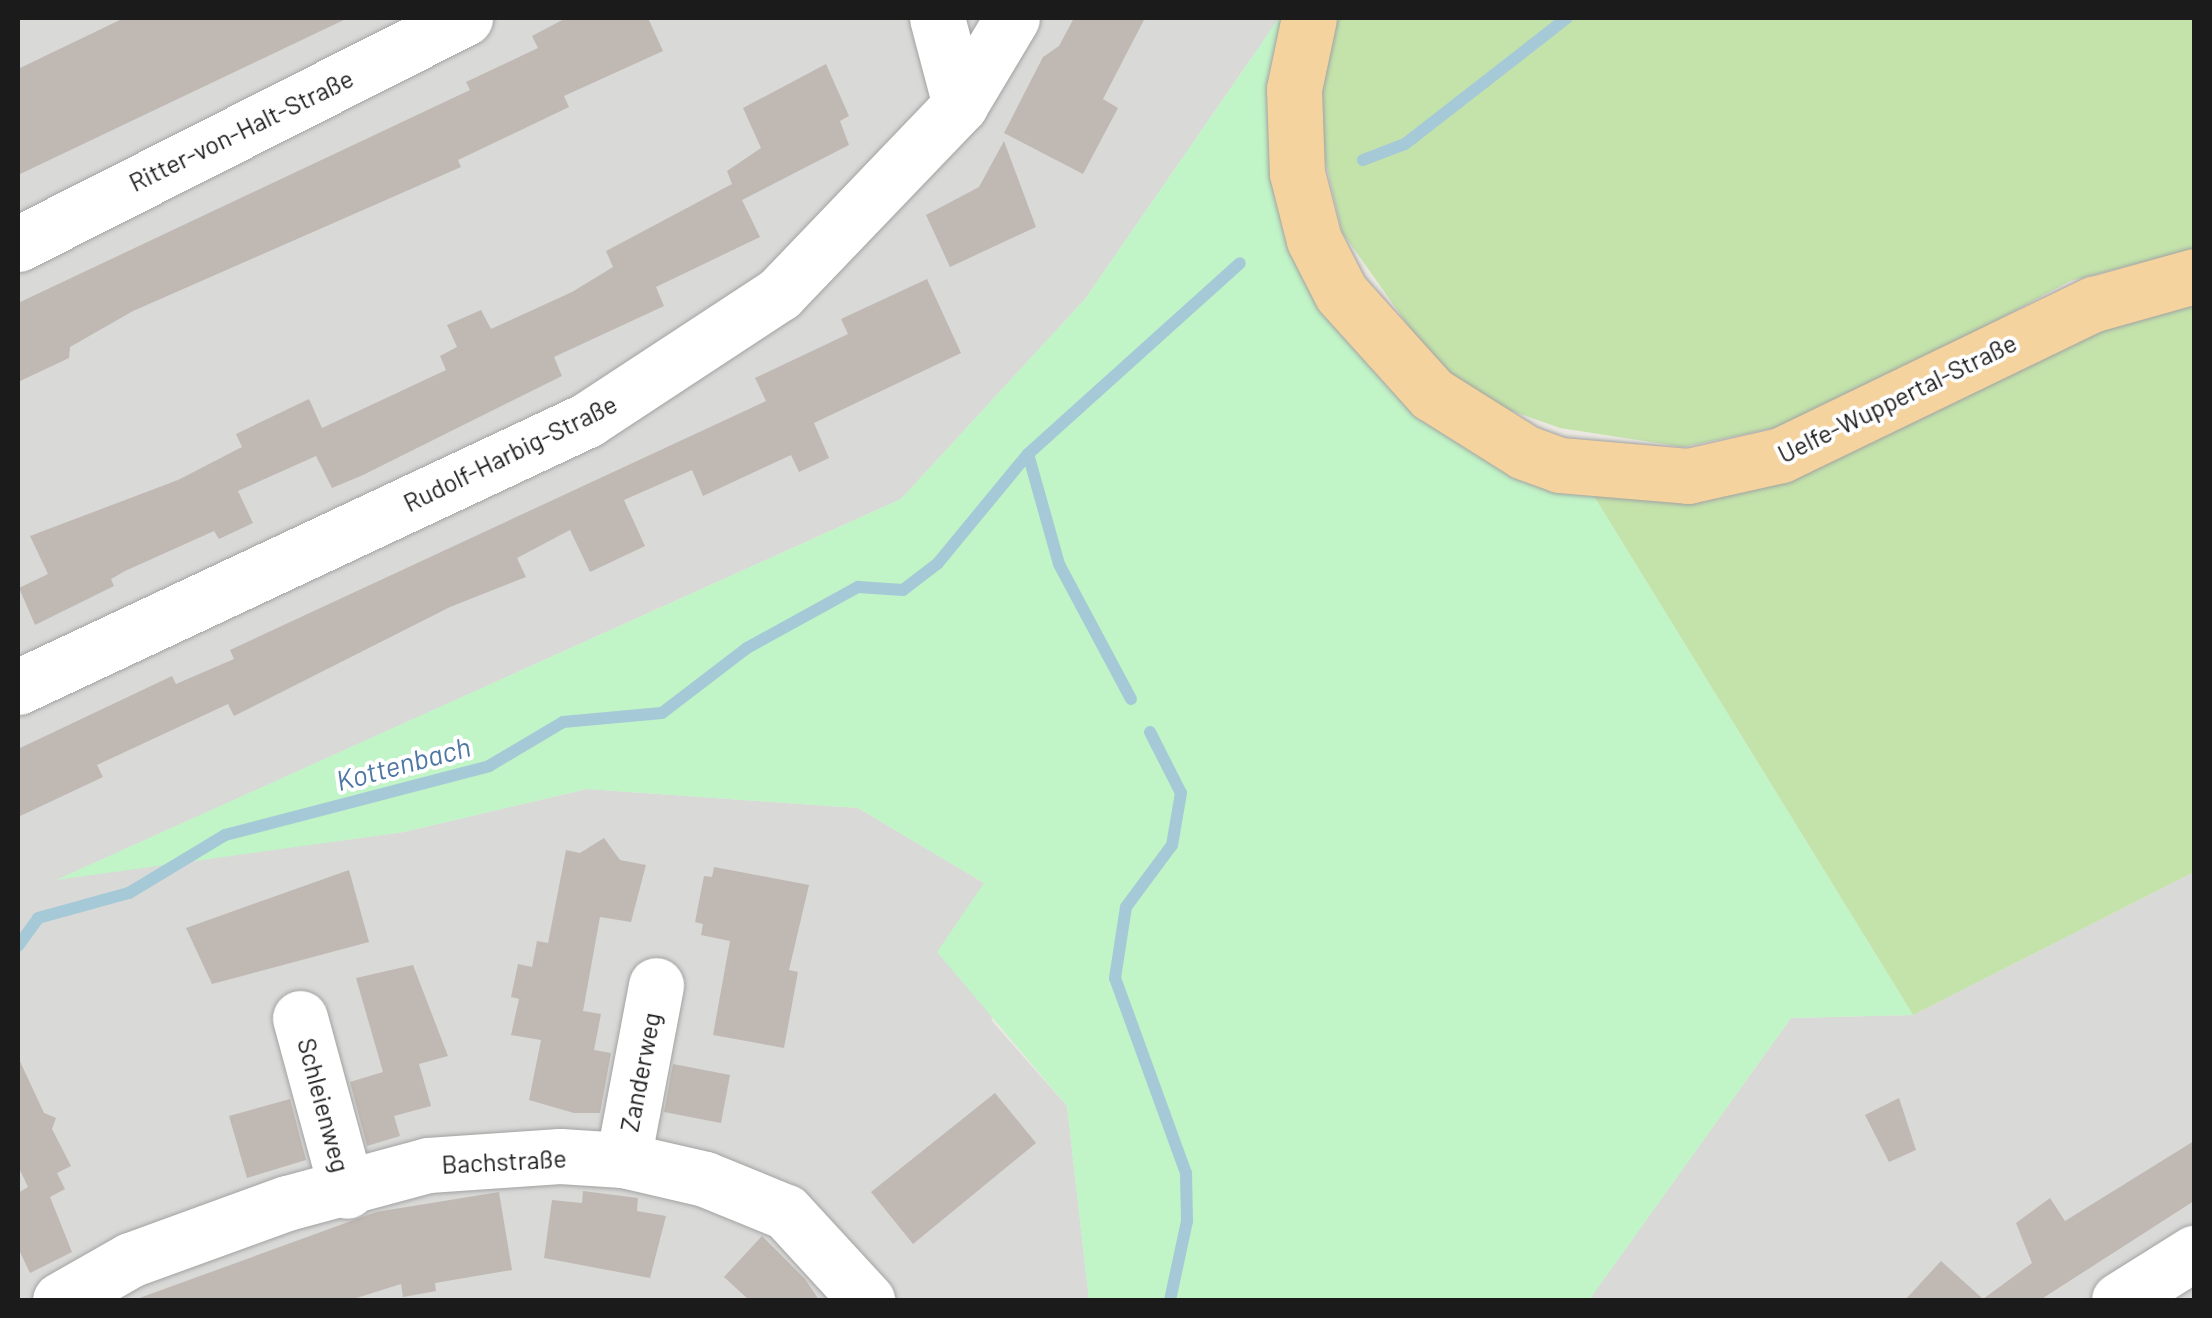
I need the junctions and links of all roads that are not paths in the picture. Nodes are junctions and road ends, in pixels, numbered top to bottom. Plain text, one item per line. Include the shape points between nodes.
1 (465, 18) edge
2 (938, 18) edge
3 (1012, 18) edge
4 (1309, 18) edge
5 (960, 105) junction
6 (18, 244) edge
7 (2194, 276) edge
8 (18, 687) edge
9 (656, 985) dead end
10 (300, 1018) dead end
11 (623, 1160) junction
12 (347, 1191) junction
13 (2194, 1253) edge
14 (60, 1300) edge
15 (866, 1300) edge
16 (2120, 1300) edge

1 - 6 street, Ritter-von-Halt-Straße
2 - 5 street
3 - 5 street, Rudolf-Harbig-Straße
4 - 7 main road, Uelfe-Wuppertal-Straße via 1294,89 1294,148 1310,229 1341,293 1432,394 1524,452 1560,465 1688,476 1781,456 2094,304
5 - 8 street, Rudolf-Harbig-Straße via 778,294 680,363 587,420
9 - 11 street, Zanderweg
10 - 12 street, Schleienweg
11 - 12 street, Bachstraße via 487,1158 428,1166
11 - 15 street, Bachstraße via 705,1179 786,1212
12 - 14 street, Bachstraße via 196,1232
13 - 16 street

